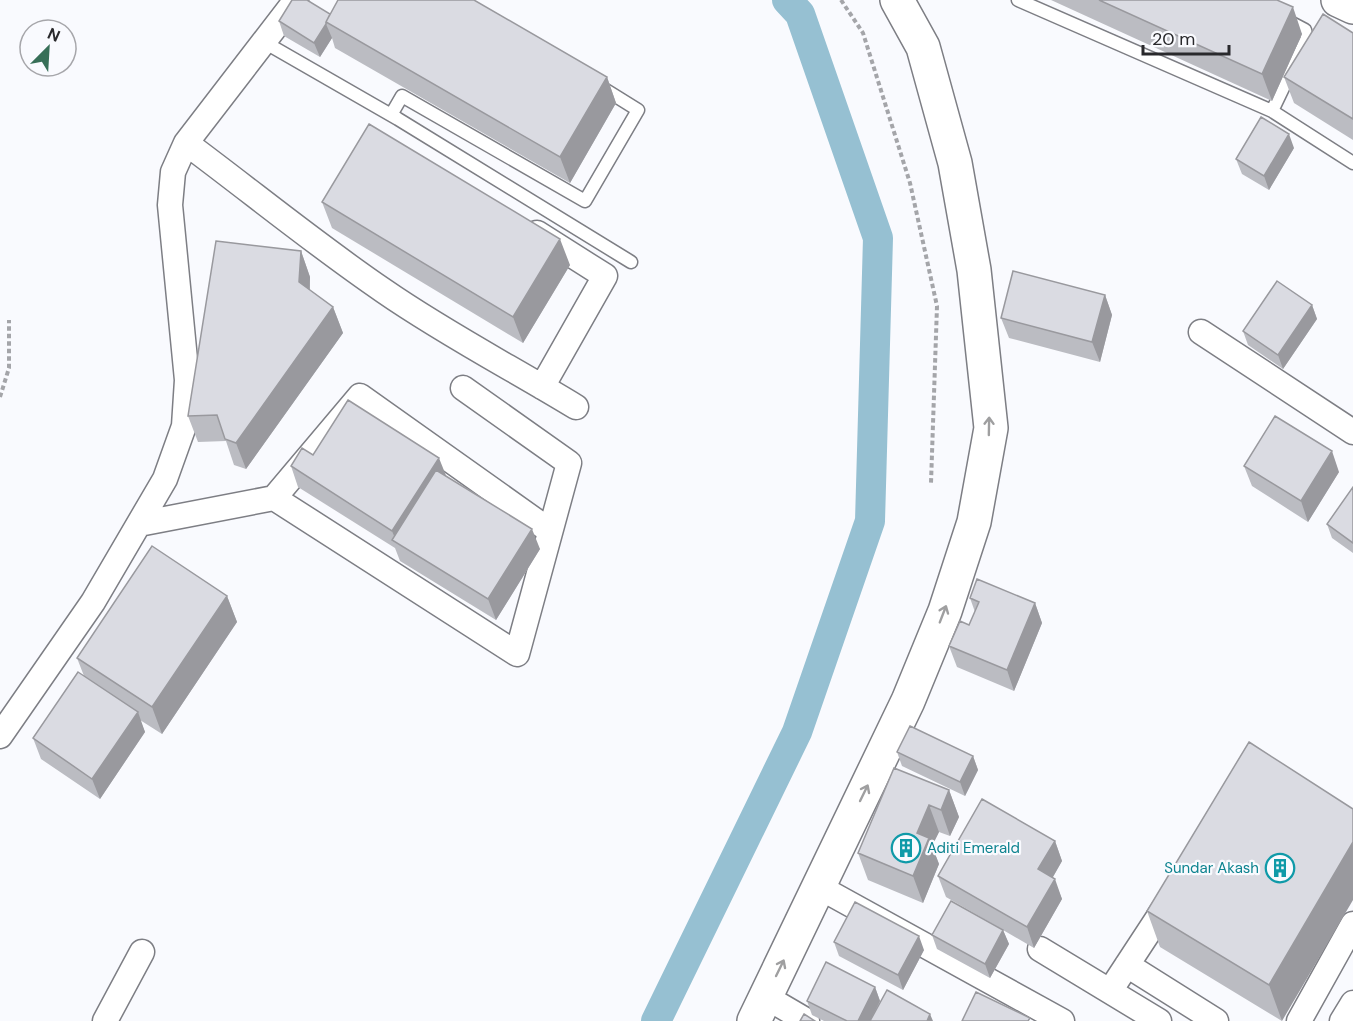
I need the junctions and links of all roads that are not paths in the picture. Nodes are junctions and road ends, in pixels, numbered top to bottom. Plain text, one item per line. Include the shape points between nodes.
1 (296, 0) edge
2 (897, 0) edge
3 (1018, 0) edge
4 (1338, 0) edge
5 (1353, 7) edge
6 (1271, 14) edge
7 (264, 42) junction
8 (588, 79) edge
9 (1272, 111) junction
10 (391, 115) junction
11 (186, 143) junction
12 (1353, 163) edge
13 (518, 222) edge
14 (631, 262) dead end
15 (1201, 332) dead end
16 (542, 387) junction
17 (463, 388) dead end
18 (576, 407) dead end
19 (1353, 432) edge
20 (274, 498) junction
21 (139, 524) junction
22 (550, 531) junction
23 (0, 736) edge
24 (1186, 875) edge
25 (819, 887) junction
26 (1353, 924) edge
27 (1040, 949) dead end
28 (142, 952) dead end
29 (1127, 965) junction
30 (1110, 991) junction
31 (1353, 1003) edge
32 (760, 1009) edge
33 (105, 1021) edge
34 (807, 1021) edge
35 (1062, 1021) edge
36 (1159, 1021) edge
37 (1216, 1021) edge
38 (1299, 1021) edge
39 (1342, 1021) edge

1 - 7 street
25 -> 2 street via 908,701 945,611 974,522 991,428 974,270 955,163 923,47
3 - 9 lane
4 - 5 street
6 - 9 lane via 1312,35
7 - 10 lane
7 - 11 street
8 - 10 lane via 638,110 585,201 402,96
9 - 12 lane
10 - 14 lane
11 - 16 street via 303,235 385,292 450,335
11 - 21 street via 174,172 170,205 187,380 184,426 165,479
13 - 16 street via 605,276
15 - 19 street
16 - 18 street
17 - 22 street via 569,463
20 - 21 street
20 - 22 street via 360,396
20 - 22 street via 517,654
21 - 23 street via 93,602
24 - 29 street
32 -> 25 street
25 - 35 street
26 - 38 street
27 - 30 street
28 - 33 street
29 - 30 street
29 - 37 street
30 - 36 street
31 - 39 street
32 - 34 street

